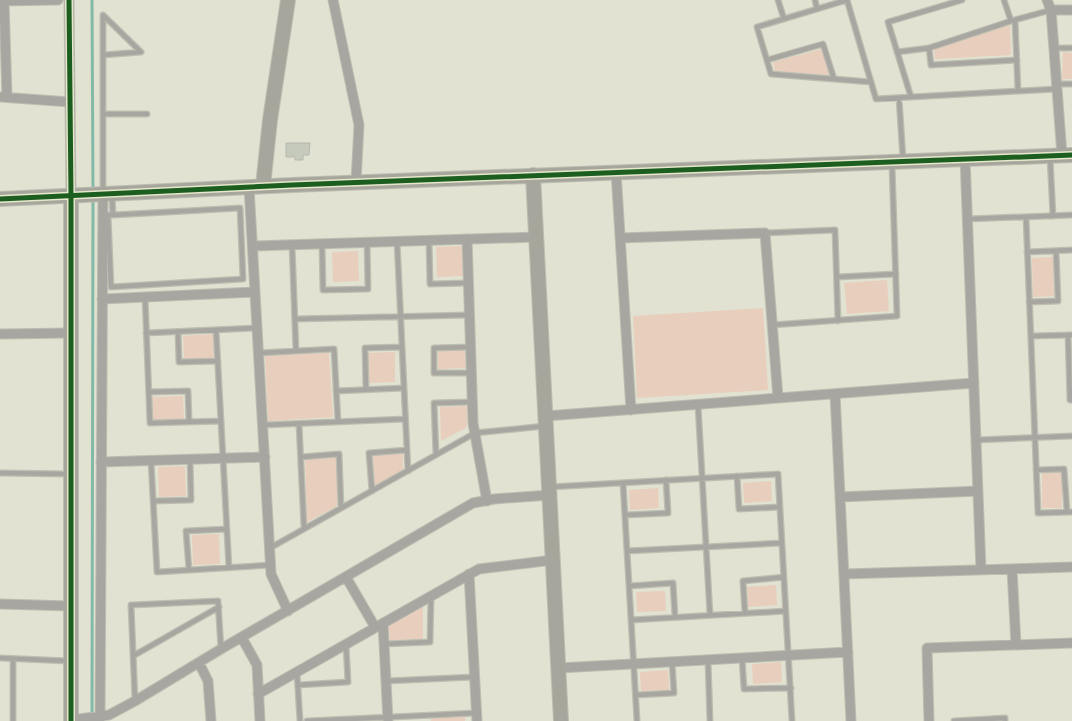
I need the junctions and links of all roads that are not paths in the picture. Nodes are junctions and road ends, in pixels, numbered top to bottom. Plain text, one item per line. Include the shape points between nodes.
1 (58, 0) edge
2 (69, 0) edge
3 (288, 0) edge
4 (333, 0) edge
5 (778, 0) edge
6 (815, 0) edge
7 (847, 0) edge
8 (962, 0) edge
9 (1004, 0) edge
10 (1047, 0) edge
11 (2, 1) edge
12 (818, 9) junction
13 (1050, 10) junction
14 (1072, 10) edge
15 (784, 19) junction
16 (1013, 20) junction
17 (929, 48) junction
18 (1054, 48) junction
19 (1072, 48) edge
20 (897, 52) junction
21 (103, 55) junction
22 (767, 60) junction
23 (1017, 60) junction
24 (834, 79) junction
25 (871, 82) junction
26 (1072, 84) edge
27 (1056, 86) junction
28 (1018, 91) junction
29 (3, 97) edge
30 (911, 97) junction
31 (899, 98) junction
32 (70, 102) junction
33 (103, 114) junction
34 (147, 114) dead end
35 (1061, 155) edge
36 (965, 158) junction
37 (898, 161) junction
38 (616, 172) junction
39 (533, 175) junction
40 (356, 182) junction
41 (256, 187) junction
42 (100, 194) junction
43 (71, 195) junction
44 (0, 199) edge
45 (113, 215) junction
46 (1072, 215) edge
47 (1053, 216) junction
48 (1026, 217) junction
49 (967, 219) junction
50 (765, 233) junction
51 (536, 237) junction
52 (620, 238) junction
53 (466, 240) junction
54 (429, 241) junction
55 (367, 242) junction
56 (397, 242) junction
57 (322, 244) junction
58 (292, 245) junction
59 (253, 246) junction
60 (1072, 250) edge
61 (1056, 251) junction
62 (1027, 252) junction
63 (896, 274) junction
64 (837, 277) junction
65 (468, 283) junction
66 (255, 292) junction
67 (145, 297) junction
68 (102, 300) junction
69 (1029, 302) junction
70 (469, 315) junction
71 (401, 317) junction
72 (295, 319) junction
73 (838, 321) junction
74 (772, 325) junction
75 (257, 328) junction
76 (216, 330) junction
77 (178, 332) junction
78 (71, 333) junction
79 (146, 333) junction
80 (0, 334) edge
81 (1070, 335) edge
82 (1030, 336) junction
83 (402, 347) junction
84 (470, 347) junction
85 (296, 351) junction
86 (259, 353) junction
87 (218, 361) junction
88 (1071, 370) edge
89 (471, 373) junction
90 (974, 383) junction
91 (404, 388) junction
92 (366, 389) junction
93 (336, 391) junction
94 (149, 392) junction
95 (835, 394) junction
96 (778, 398) junction
97 (1072, 400) edge
98 (472, 402) junction
99 (698, 404) junction
100 (631, 410) junction
101 (405, 419) junction
102 (221, 421) junction
103 (546, 421) junction
104 (189, 422) junction
105 (338, 422) junction
106 (299, 424) junction
107 (263, 425) junction
108 (475, 433) junction
109 (1072, 436) edge
110 (1035, 438) junction
111 (976, 440) junction
112 (407, 450) junction
113 (436, 455) junction
114 (264, 457) junction
115 (301, 457) junction
116 (224, 458) junction
117 (190, 459) junction
118 (151, 461) junction
119 (101, 462) junction
120 (1036, 470) junction
121 (408, 471) junction
122 (0, 474) edge
123 (71, 474) junction
124 (737, 476) junction
125 (702, 478) junction
126 (666, 480) junction
127 (623, 483) junction
128 (372, 491) junction
129 (550, 491) junction
130 (978, 491) junction
131 (840, 497) junction
132 (487, 500) junction
133 (154, 501) junction
134 (780, 507) junction
135 (341, 508) junction
136 (1069, 512) edge
137 (625, 515) junction
138 (304, 527) junction
139 (227, 529) junction
140 (782, 543) junction
141 (706, 547) junction
142 (270, 548) junction
143 (627, 551) junction
144 (553, 560) junction
145 (271, 565) junction
146 (1072, 567) edge
147 (229, 568) junction
148 (1012, 569) junction
149 (189, 570) junction
150 (981, 570) junction
151 (469, 574) junction
152 (844, 574) junction
153 (346, 577) junction
154 (784, 577) junction
155 (629, 586) junction
156 (430, 596) junction
157 (0, 604) edge
158 (71, 606) junction
159 (219, 606) junction
160 (288, 611) junction
161 (786, 611) junction
162 (745, 613) junction
163 (710, 615) junction
164 (675, 618) junction
165 (631, 620) junction
166 (379, 625) junction
167 (242, 638) junction
168 (1072, 643) edge
169 (346, 644) junction
170 (384, 644) junction
171 (1016, 645) junction
172 (221, 649) junction
173 (848, 652) junction
174 (133, 656) junction
175 (789, 656) junction
176 (0, 658) edge
177 (742, 658) junction
178 (13, 659) junction
179 (708, 660) junction
180 (71, 661) junction
181 (672, 662) junction
182 (199, 663) junction
183 (634, 664) junction
184 (559, 668) junction
185 (297, 672) junction
186 (474, 677) junction
187 (386, 681) junction
188 (298, 685) junction
189 (790, 688) junction
190 (258, 694) junction
191 (636, 695) junction
192 (135, 701) junction
193 (477, 717) edge
194 (96, 718) edge
195 (423, 718) edge
196 (388, 719) edge
197 (13, 721) edge
198 (71, 721) edge
199 (211, 721) edge
200 (260, 721) edge
201 (300, 721) edge
202 (307, 721) edge
203 (561, 721) edge
204 (637, 721) edge
205 (710, 721) edge
206 (792, 721) edge
207 (851, 721) edge
208 (929, 721) edge
209 (954, 721) edge
210 (1005, 721) edge

1 - 11 street
2 - 32 street
3 - 41 street
4 - 40 street via 358,125
5 - 15 lane
6 - 12 lane
7 - 12 lane
7 - 25 lane
8 - 20 lane via 888,22
9 - 16 lane
10 - 13 street
11 - 29 street
12 - 15 lane
13 - 14 street
13 - 16 lane
13 - 18 street
15 - 22 lane via 757,27
16 - 17 lane
16 - 23 lane
17 - 20 lane
17 - 23 lane via 931,65
18 - 19 lane
18 - 27 street
20 - 30 lane
21 - 21 lane via 141,52 103,15 103,25
21 - 33 lane
22 - 24 lane via 771,74
22 - 24 lane via 823,44
23 - 28 lane
24 - 25 lane
25 - 31 lane via 876,99
26 - 27 lane
27 - 28 lane
27 - 35 street
28 - 30 lane
29 - 32 street
30 - 31 lane
31 - 37 lane
32 - 43 street
33 - 34 lane
33 - 42 lane
35 - 36 street
35 - 47 lane
36 - 37 street
36 - 49 street
37 - 38 street
37 - 63 lane
38 - 39 street
38 - 52 street
39 - 40 street
39 - 51 street
40 - 41 street
41 - 42 street
41 - 59 street
42 - 43 street
42 - 45 lane
42 - 68 street
43 - 44 street
43 - 78 street
45 - 45 lane via 240,208 243,279 111,287 108,215
46 - 47 lane
47 - 48 lane
48 - 49 lane
48 - 62 lane
49 - 90 street
50 - 52 street
50 - 64 lane via 834,230
50 - 74 street
51 - 53 street
51 - 103 street
52 - 100 street
53 - 54 street
53 - 65 street
54 - 56 street
54 - 65 lane via 430,284
55 - 56 street
55 - 57 street
55 - 57 lane via 368,288 323,290
56 - 71 lane
57 - 58 street
58 - 59 street
58 - 72 lane
59 - 66 street
60 - 61 lane
61 - 62 lane
61 - 69 lane via 1058,301
62 - 69 lane
63 - 64 lane
63 - 73 lane via 897,316
64 - 73 lane
65 - 70 street
66 - 67 street
66 - 75 street
67 - 68 street
67 - 79 lane
68 - 119 street
69 - 82 lane
70 - 71 lane
70 - 84 street
71 - 72 lane
71 - 83 lane
72 - 85 lane
73 - 74 lane
74 - 96 street
75 - 76 lane
75 - 86 street
76 - 77 lane
76 - 87 lane
77 - 79 lane
77 - 87 lane via 180,362
78 - 80 street
78 - 123 street
79 - 94 lane
81 - 82 lane
81 - 88 lane
82 - 110 lane
83 - 91 lane
83 - 92 lane via 365,348
84 - 89 street
84 - 89 lane via 434,348 434,373
85 - 86 lane
85 - 93 lane via 334,349
86 - 107 street
87 - 102 lane
88 - 97 lane
89 - 98 street
90 - 95 street
90 - 111 street
91 - 92 lane
91 - 101 lane
92 - 93 lane
93 - 105 lane
94 - 104 lane via 188,391
94 - 104 lane via 150,423
95 - 96 street
95 - 131 street
96 - 99 street
98 - 108 street
98 - 113 lane via 434,403
99 - 100 street
99 - 125 lane
100 - 103 street
101 - 105 lane
101 - 112 lane
102 - 104 lane
102 - 116 lane
103 - 108 lane
103 - 129 street
105 - 106 lane
106 - 107 lane
106 - 115 lane
107 - 114 street
108 - 113 lane
108 - 132 street
109 - 110 lane
110 - 111 lane
110 - 120 lane
111 - 130 street
112 - 121 lane
112 - 128 lane via 370,453
113 - 121 lane
114 - 116 street
114 - 142 street
115 - 135 lane via 339,454
115 - 138 lane
116 - 117 street
116 - 139 lane
117 - 118 street
117 - 133 lane via 191,500
118 - 119 street
118 - 133 lane
119 - 194 street
120 - 136 lane via 1064,469
120 - 136 lane via 1038,513
121 - 128 lane
122 - 123 lane
123 - 158 street
124 - 125 lane
124 - 134 lane via 778,474
124 - 134 lane via 739,509
125 - 126 lane
125 - 141 lane
126 - 127 lane
126 - 137 lane via 668,513
127 - 129 lane
127 - 137 lane
128 - 135 lane
129 - 132 street
129 - 144 street
130 - 131 street
130 - 150 street
131 - 152 street
132 - 153 street via 473,503
133 - 149 lane via 158,572
134 - 140 lane
135 - 138 lane
137 - 143 lane
138 - 142 lane
139 - 147 lane
139 - 149 lane via 186,531
140 - 141 lane
140 - 154 lane
141 - 143 lane
141 - 163 lane
142 - 145 street
143 - 155 lane
144 - 151 street via 479,569
144 - 184 street
145 - 147 lane
145 - 160 street via 271,574
146 - 148 street
147 - 149 lane
148 - 150 street
148 - 171 street
150 - 152 street
151 - 156 street
151 - 186 street
152 - 173 street
153 - 160 street
153 - 166 street
154 - 161 lane
154 - 162 lane via 743,581
155 - 164 lane via 673,583
155 - 165 lane
156 - 166 street
156 - 170 lane via 430,642
157 - 158 street
158 - 180 street
159 - 172 lane
159 - 174 lane
159 - 174 lane via 218,601 131,605
160 - 167 street
161 - 162 lane
161 - 175 lane
162 - 163 lane
163 - 164 lane
164 - 165 lane
165 - 183 lane
166 - 169 street
166 - 170 street
167 - 172 street
167 - 190 street via 257,665
168 - 171 street
169 - 185 street
169 - 188 lane via 348,682
170 - 187 street
171 - 208 street via 927,648
172 - 182 street
173 - 175 street
173 - 207 street
174 - 192 lane
175 - 177 street
175 - 189 lane
176 - 178 lane
177 - 179 street
177 - 189 lane via 744,689
178 - 180 lane
178 - 197 lane
179 - 181 street
179 - 205 lane
180 - 198 street
181 - 183 street
181 - 191 lane via 674,693
182 - 192 street
182 - 199 street via 208,681
183 - 184 street
183 - 191 lane
184 - 203 street
185 - 188 lane
185 - 190 street
186 - 187 lane
186 - 193 street
187 - 196 street
188 - 201 lane
189 - 206 lane
190 - 200 street
191 - 204 lane
192 - 194 street
193 - 195 lane
194 - 198 street
195 - 196 lane
196 - 202 lane
209 - 210 lane via 1005,718

